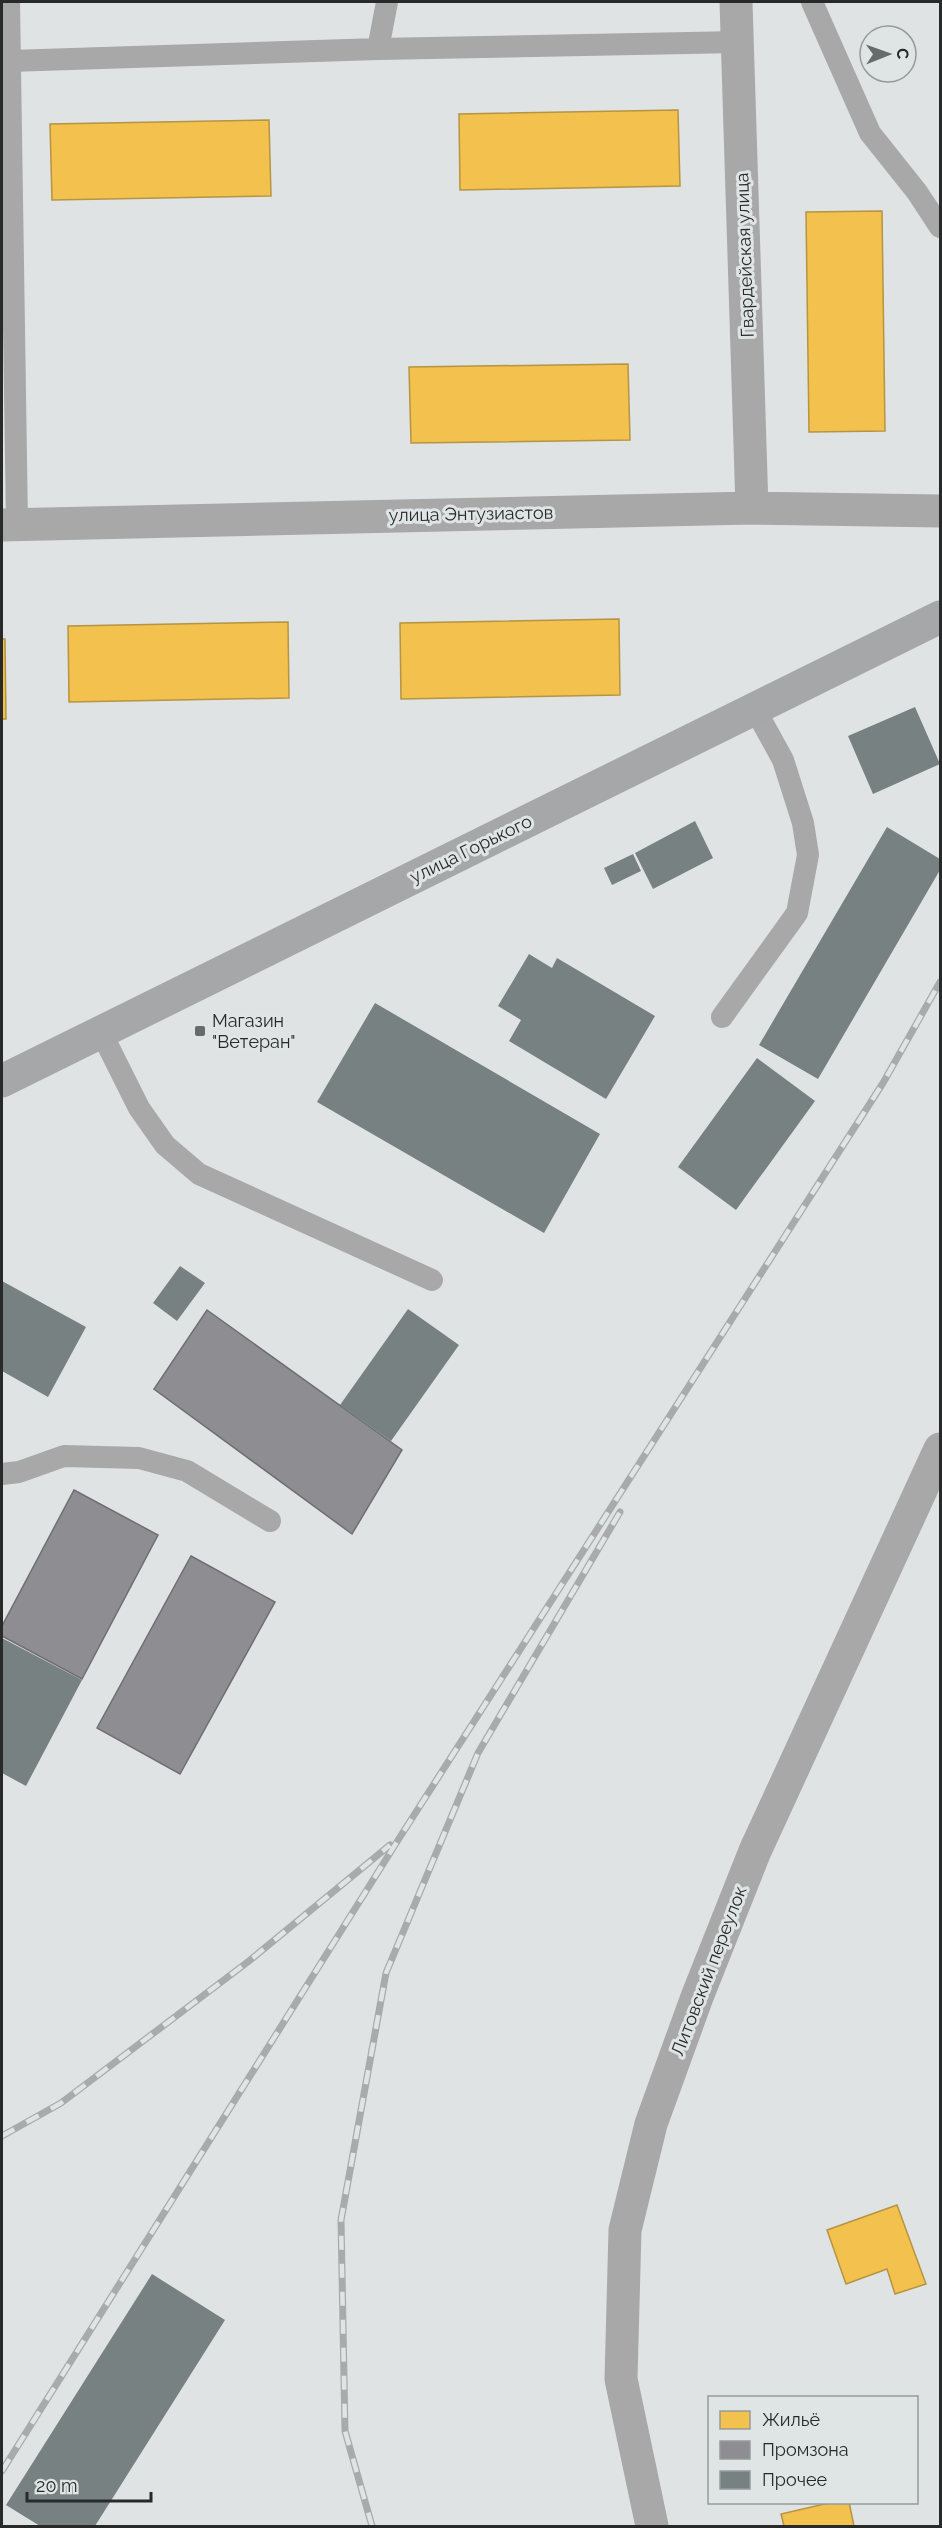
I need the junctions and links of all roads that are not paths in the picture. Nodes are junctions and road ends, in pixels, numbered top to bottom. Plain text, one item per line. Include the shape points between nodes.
1 (9, 2) edge
2 (387, 2) edge
3 (736, 2) edge
4 (812, 2) edge
5 (739, 42) junction
6 (378, 49) junction
7 (10, 61) junction
8 (940, 227) edge
9 (752, 508) junction
10 (940, 512) edge
11 (9, 525) edge
12 (940, 617) edge
13 (755, 709) junction
14 (722, 1017) dead end
15 (101, 1032) junction
16 (4, 1086) edge
17 (432, 1280) dead end
18 (940, 1449) edge
19 (2, 1474) edge
20 (270, 1521) dead end
21 (652, 2526) edge

1 - 7 lane
2 - 6 lane
3 - 5 street, Гвардейская улица
4 - 8 lane via 870,133
5 - 6 lane
5 - 9 street, Гвардейская улица
6 - 7 lane
7 - 11 lane
9 - 10 street, улица Энтузиастов
9 - 11 street, улица Энтузиастов
12 - 13 main road, улица Горького
13 - 14 lane via 783,760 803,823 808,855 797,913
13 - 15 main road, улица Горького
15 - 16 main road, улица Горького
15 - 17 lane via 139,1108 165,1145 200,1174
18 - 21 street, Литовский переулок via 755,1851 651,2124 625,2230 621,2379
19 - 20 lane via 64,1456 139,1458 187,1471

